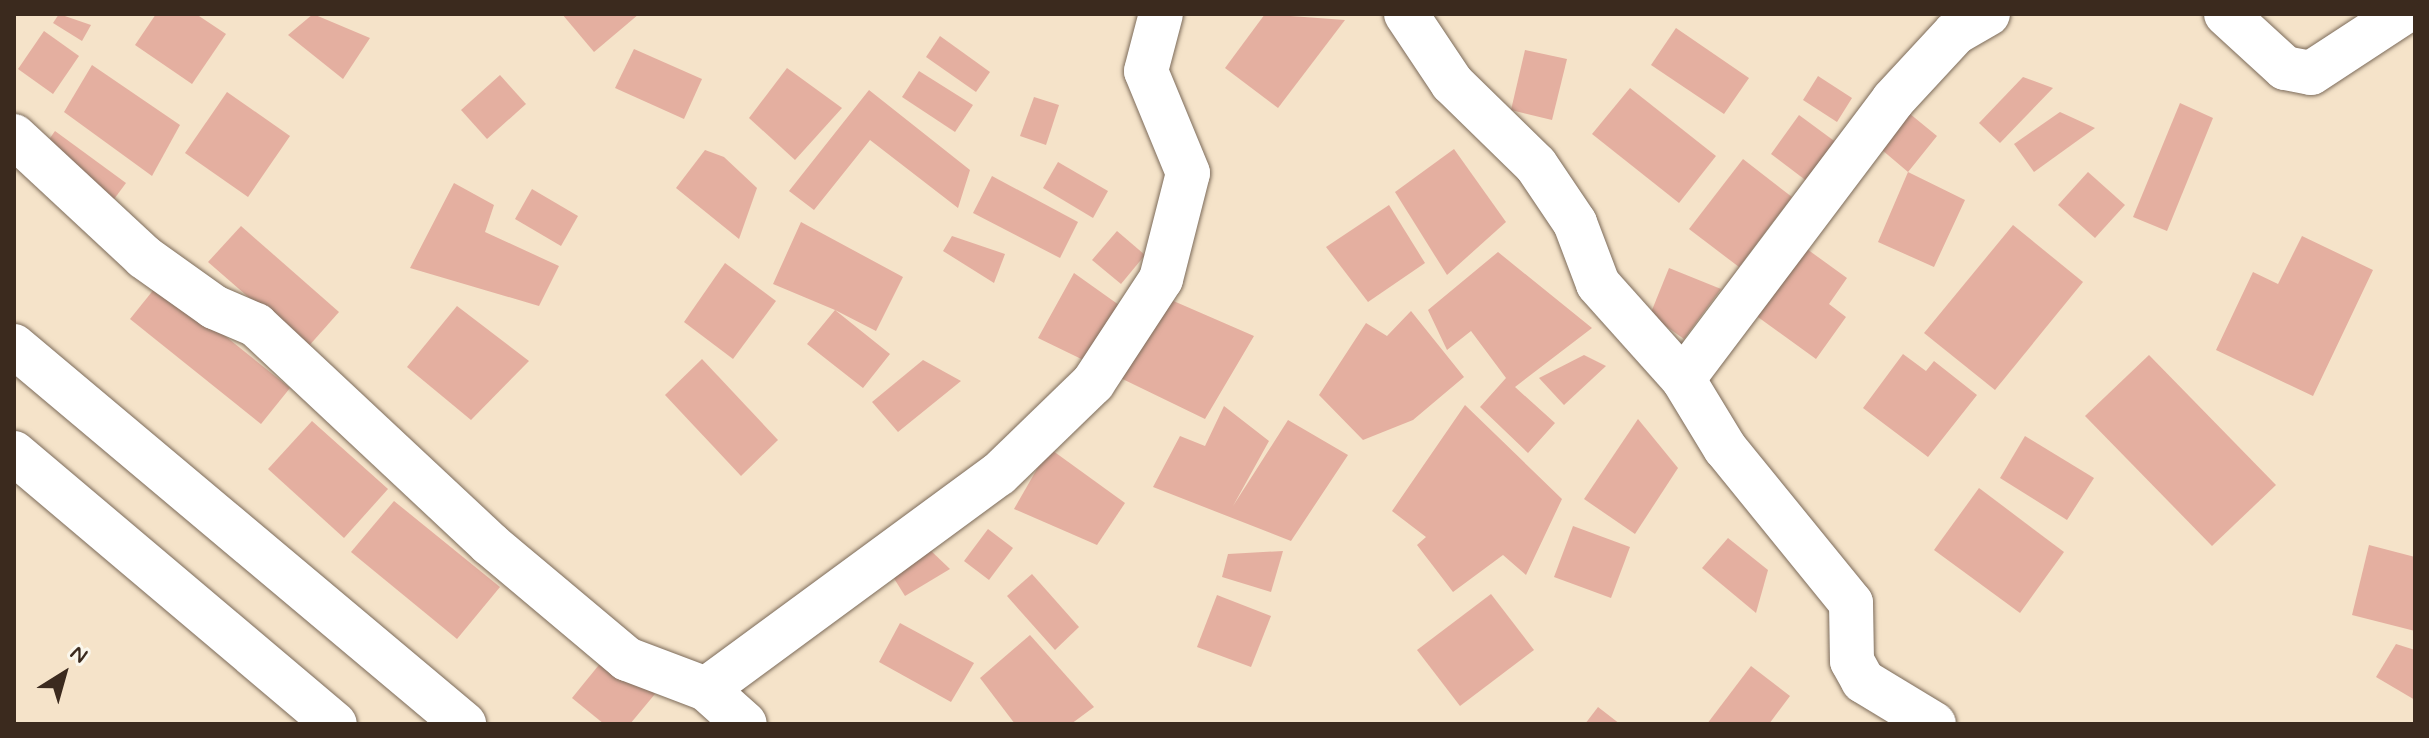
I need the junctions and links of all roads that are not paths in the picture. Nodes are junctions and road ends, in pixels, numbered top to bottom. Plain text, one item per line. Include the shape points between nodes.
1 (1161, 14) edge
2 (1406, 14) edge
3 (1988, 14) edge
4 (2226, 14) edge
5 (2401, 14) edge
6 (14, 136) edge
7 (14, 346) edge
8 (1683, 379) junction
9 (14, 453) edge
10 (706, 689) junction
11 (335, 724) edge
12 (464, 724) edge
13 (745, 724) edge
14 (1934, 724) edge

1 - 10 street via 1146,71 1188,173 1161,279 1093,383 999,474
2 - 8 street via 1452,83 1536,165 1575,223 1598,284
3 - 8 street via 1955,33 1893,100
4 - 5 street via 2285,68 2311,73
6 - 10 street via 144,257 214,307 256,325 490,544 627,659
7 - 12 street
8 - 14 street via 1725,448 1851,603 1852,661 1863,681
9 - 11 street
10 - 13 street

